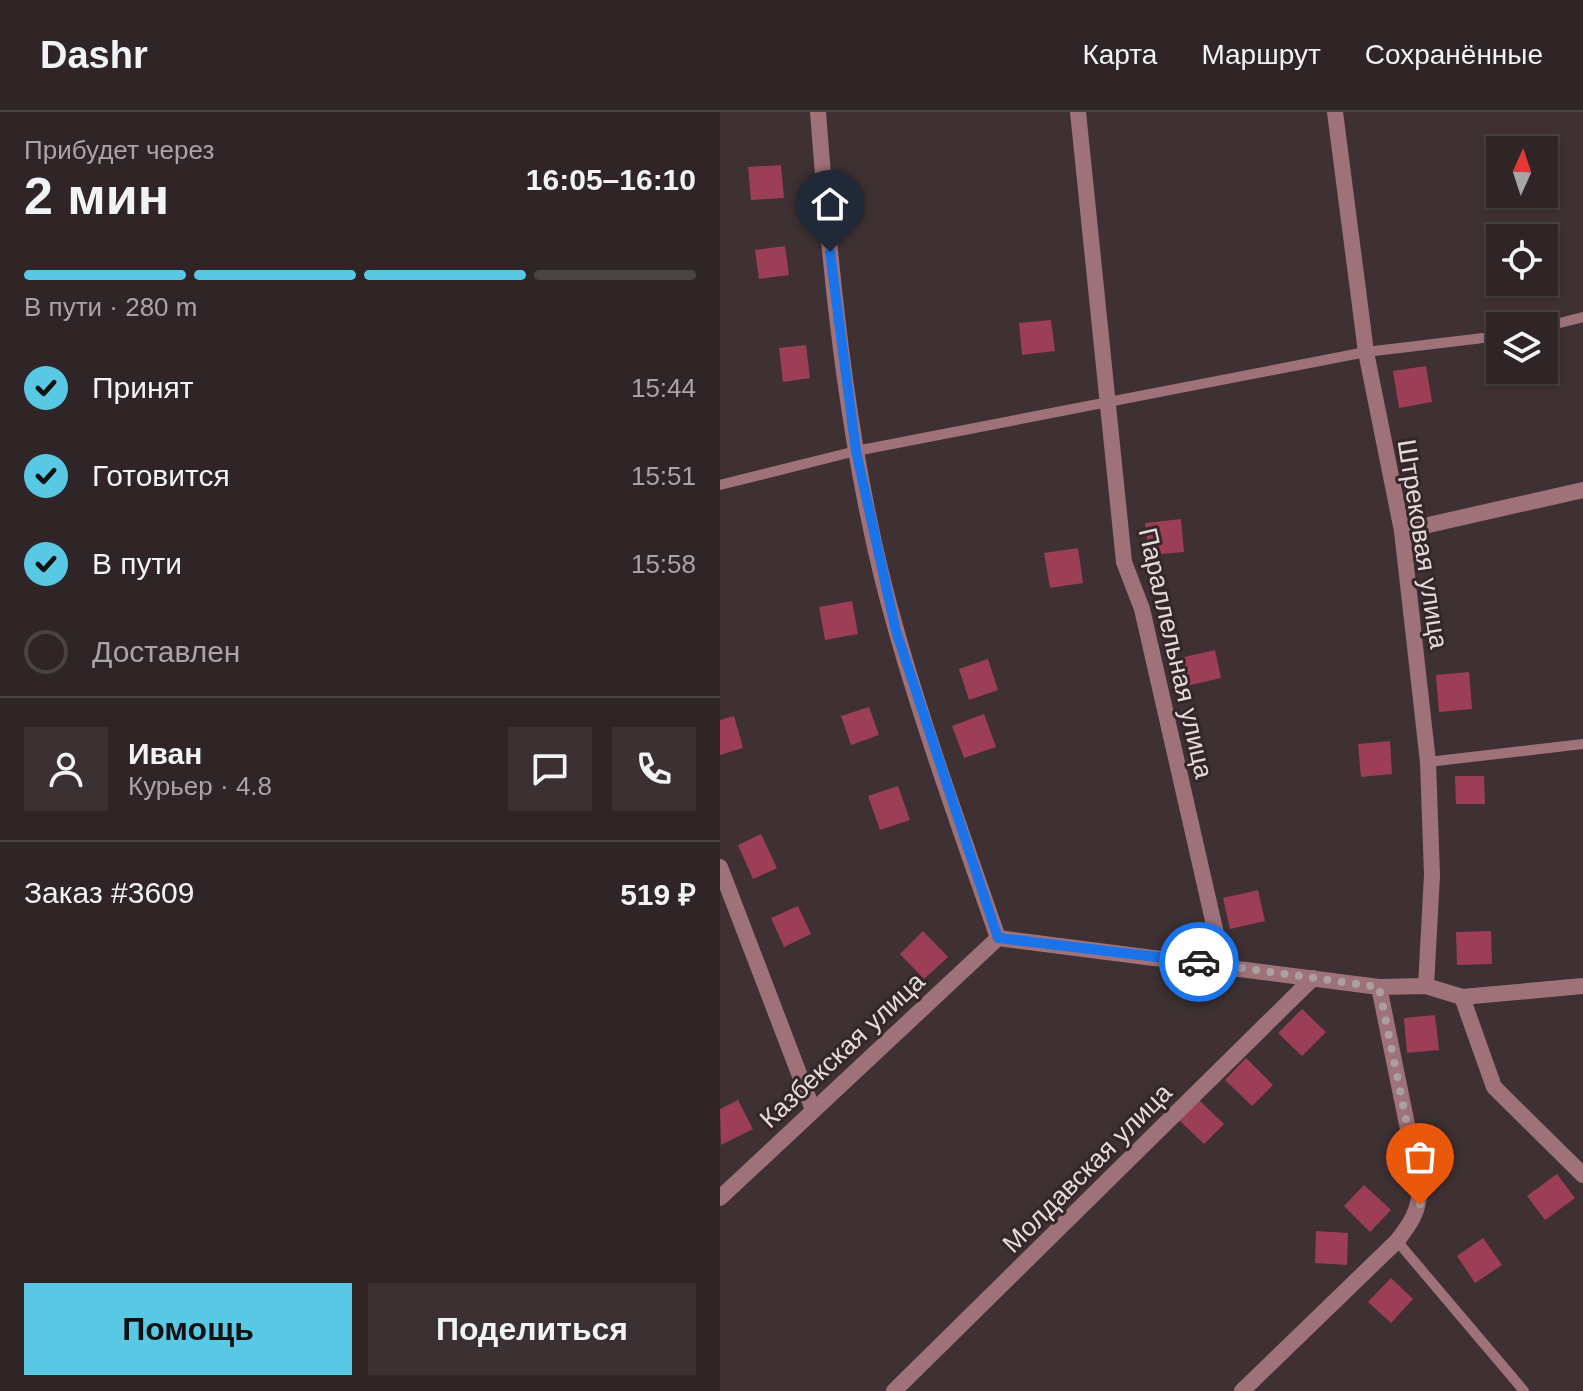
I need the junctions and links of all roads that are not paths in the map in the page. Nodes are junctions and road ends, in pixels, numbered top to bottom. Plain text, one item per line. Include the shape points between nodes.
1 (818, 112) edge
2 (1078, 112) edge
3 (1335, 112) edge
4 (1583, 317) edge
5 (1558, 323) edge
6 (1486, 338) edge
7 (1366, 352) junction
8 (1107, 403) junction
9 (856, 451) junction
10 (720, 485) edge
11 (1583, 490) edge
12 (1402, 531) junction
13 (1583, 744) edge
14 (1428, 762) junction
15 (720, 867) edge
16 (998, 938) junction
17 (1219, 964) junction
18 (1313, 978) junction
19 (1426, 986) junction
20 (1583, 986) edge
21 (1379, 987) junction
22 (1462, 997) junction
23 (813, 1110) junction
24 (1583, 1175) edge
25 (722, 1191) edge
26 (1397, 1241) junction
27 (894, 1391) edge
28 (1242, 1391) edge
29 (1524, 1391) edge

1 - 9 street via 826,224
2 - 8 street, Параллельная улица
3 - 7 street, Штрековая улица
4 - 5 lane
6 - 7 lane
7 - 8 lane
7 - 12 street, Штрековая улица
8 - 9 lane
8 - 17 street, Параллельная улица via 1124,562 1146,625
9 - 10 lane
9 - 16 street via 896,631
11 - 12 street
12 - 14 street, Штрековая улица
13 - 14 lane
14 - 19 street, Штрековая улица via 1432,875
15 - 23 street
16 - 17 street
16 - 23 street, Казбекская улица
17 - 18 street
18 - 21 street
18 - 27 street, Молдавская улица
19 - 21 street
19 - 22 street
20 - 22 street
21 - 26 street via 1420,1188 1414,1219
22 - 24 street via 1494,1087
23 - 25 street, Казбекская улица
26 - 28 street
26 - 29 lane

